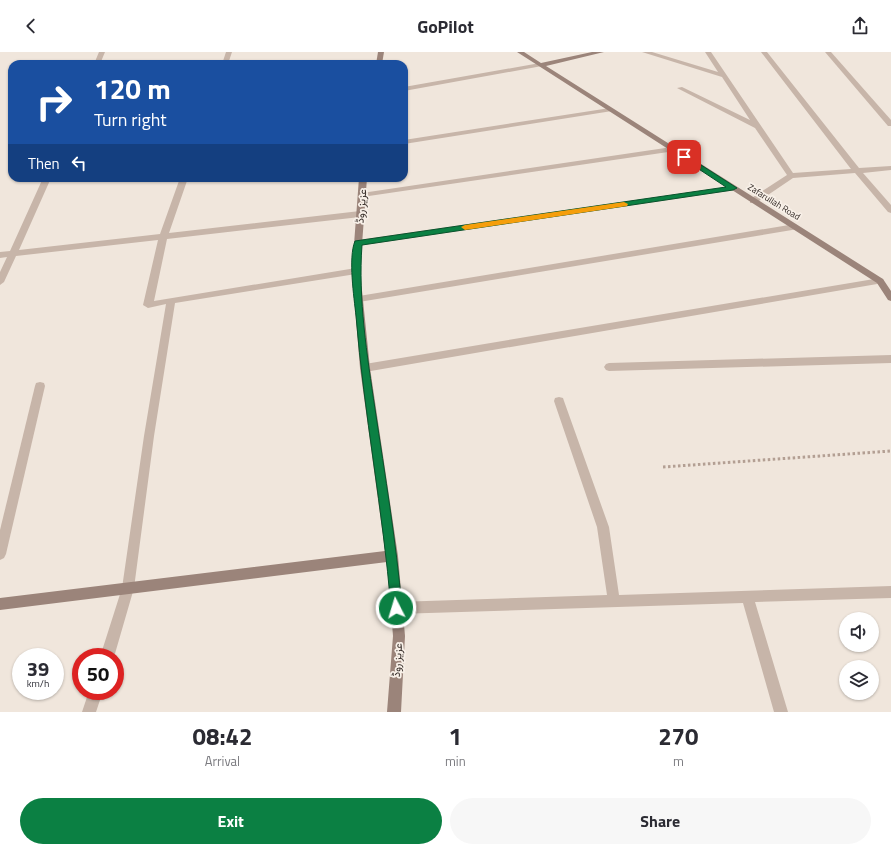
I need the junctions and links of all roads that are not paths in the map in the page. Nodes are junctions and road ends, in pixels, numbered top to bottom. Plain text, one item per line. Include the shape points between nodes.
1 (520, 52) edge
2 (601, 52) edge
3 (645, 52) edge
4 (708, 52) edge
5 (764, 52) edge
6 (828, 52) edge
7 (540, 65) junction
8 (724, 76) junction
9 (408, 88) edge
10 (680, 88) dead end
11 (610, 110) junction
12 (891, 124) edge
13 (758, 127) junction
14 (408, 141) edge
15 (672, 149) junction
16 (891, 168) edge
17 (857, 171) junction
18 (791, 176) junction
19 (44, 182) edge
20 (183, 182) edge
21 (363, 182) edge
22 (733, 188) junction
23 (362, 195) junction
24 (753, 201) junction
25 (891, 210) edge
26 (360, 214) junction
27 (796, 227) junction
28 (163, 236) junction
29 (358, 243) junction
30 (12, 254) junction
31 (0, 255) edge
32 (356, 272) junction
33 (880, 281) junction
34 (0, 282) edge
35 (891, 298) edge
36 (359, 299) junction
37 (171, 300) junction
38 (891, 359) edge
39 (609, 367) dead end
40 (364, 368) junction
41 (40, 386) dead end
42 (559, 401) dead end
43 (0, 554) edge
44 (392, 556) junction
45 (128, 588) junction
46 (891, 592) edge
47 (747, 597) junction
48 (614, 601) junction
49 (0, 604) edge
50 (396, 608) junction
51 (109, 648) edge
52 (93, 700) edge
53 (89, 712) edge
54 (394, 712) edge
55 (781, 712) edge

1 - 7 street, Zafarullah Road
2 - 7 street
3 - 8 street
4 - 8 street
5 - 17 street
6 - 12 street
7 - 9 street
7 - 11 street, Zafarullah Road
8 - 13 street
10 - 13 street
11 - 14 street
11 - 15 street, Zafarullah Road
13 - 18 street
15 - 22 street, Zafarullah Road
15 - 23 street
16 - 17 street
17 - 18 street
17 - 25 street
18 - 24 street
19 - 30 street
20 - 28 street
21 - 23 street, عزیز روڈ
22 - 24 street, Zafarullah Road
22 - 29 street
23 - 26 street, عزیز روڈ
24 - 27 street, Zafarullah Road
26 - 28 street
26 - 29 street, عزیز روڈ
27 - 33 street, Zafarullah Road
27 - 36 street
28 - 30 street
28 - 37 street via 148,305
29 - 32 street, عزیز روڈ
30 - 31 street
30 - 34 street
32 - 36 street, عزیز روڈ
32 - 37 street
33 - 35 street, Zafarullah Road
33 - 40 street
36 - 40 street, عزیز روڈ
37 - 45 street
38 - 39 street
40 - 44 street, عزیز روڈ
41 - 43 street
42 - 48 street via 603,527
44 - 45 street
44 - 50 street, عزیز روڈ
45 - 49 street
45 - 51 street
46 - 47 street
47 - 48 street
47 - 55 street
48 - 50 street
50 - 54 street, عزیز روڈ via 399,636
52 - 53 street

